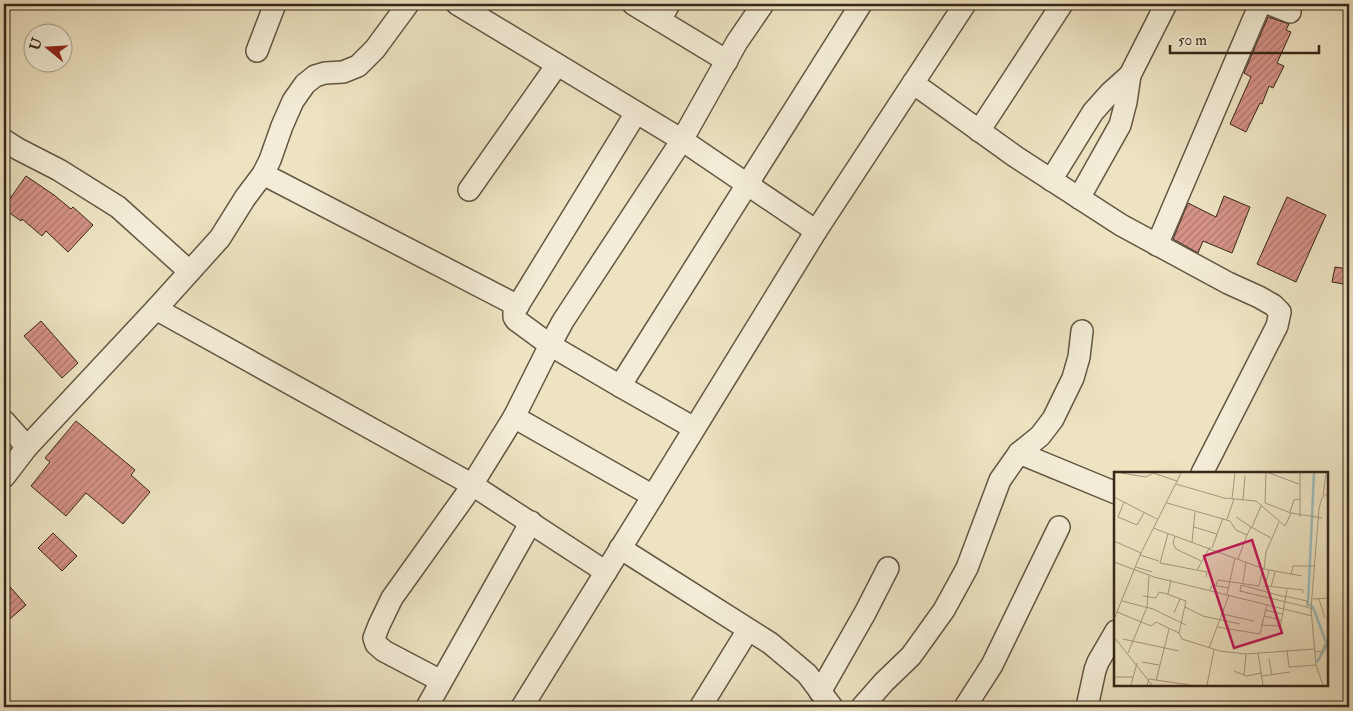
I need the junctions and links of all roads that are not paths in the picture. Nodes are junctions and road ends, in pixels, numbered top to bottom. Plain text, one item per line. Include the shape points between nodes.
1 (274, 4) edge
2 (408, 4) edge
3 (457, 4) edge
4 (633, 4) edge
5 (764, 4) edge
6 (861, 4) edge
7 (965, 4) edge
8 (1062, 4) edge
9 (1166, 4) edge
10 (1260, 4) edge
11 (1270, 4) edge
12 (665, 12) edge
13 (1290, 12) dead end
14 (258, 51) dead end
15 (727, 60) junction
16 (557, 65) junction
17 (1130, 75) junction
18 (913, 83) junction
19 (636, 113) junction
20 (979, 131) junction
21 (4, 140) edge
22 (682, 140) junction
23 (263, 174) junction
24 (1051, 180) junction
25 (746, 184) junction
26 (469, 190) dead end
27 (1079, 198) junction
28 (816, 231) junction
29 (1157, 244) junction
30 (190, 271) junction
31 (518, 306) junction
32 (156, 309) junction
33 (1082, 331) dead end
34 (550, 345) junction
35 (620, 386) junction
36 (514, 417) junction
37 (4, 421) edge
38 (694, 428) junction
39 (27, 446) junction
40 (1019, 453) junction
41 (1203, 472) edge
42 (4, 477) edge
43 (471, 484) junction
44 (1114, 492) edge
45 (653, 496) junction
46 (530, 522) junction
47 (1059, 527) dead end
48 (620, 548) junction
49 (888, 568) dead end
50 (606, 572) junction
51 (748, 630) junction
52 (1114, 634) edge
53 (442, 681) junction
54 (826, 699) edge
55 (701, 706) dead end
56 (427, 707) edge
57 (522, 707) edge
58 (862, 707) edge
59 (965, 707) edge
60 (1087, 707) edge

1 - 14 street
2 - 23 street via 358,66 344,72 315,76 305,84 282,126
3 - 16 street
4 - 12 street
5 - 15 street
6 - 25 street
7 - 18 street
8 - 20 street
9 - 17 street
10 - 29 street
11 - 13 street
12 - 15 street
15 - 22 street
16 - 19 street
16 - 26 street
17 - 24 street via 1093,112
17 - 27 street via 1120,125
18 - 20 street
18 - 28 street
19 - 22 street
19 - 31 street
20 - 24 street
21 - 30 street via 118,207
22 - 25 street
22 - 34 street
23 - 30 street via 220,238
23 - 31 street
24 - 27 street
25 - 28 street
25 - 35 street
27 - 29 street
28 - 38 street
29 - 41 street via 1259,297 1280,312 1277,326
30 - 32 street
31 - 34 street via 514,314 516,320
32 - 39 street
32 - 43 street
33 - 40 street via 1073,378 1053,419 1040,436
34 - 35 street
34 - 36 street
35 - 38 street
36 - 43 street
36 - 45 street
37 - 39 street
38 - 45 street
39 - 42 street
40 - 44 street
40 - 58 street via 1000,480 968,568 944,610 911,656
43 - 46 street
43 - 53 street via 392,598 374,638 384,651
45 - 48 street
46 - 50 street
46 - 53 street
47 - 59 street via 992,665
48 - 50 street
48 - 51 street
49 - 54 street
50 - 57 street
51 - 54 street via 770,643 807,674
51 - 55 street
52 - 60 street via 1098,662
53 - 56 street

